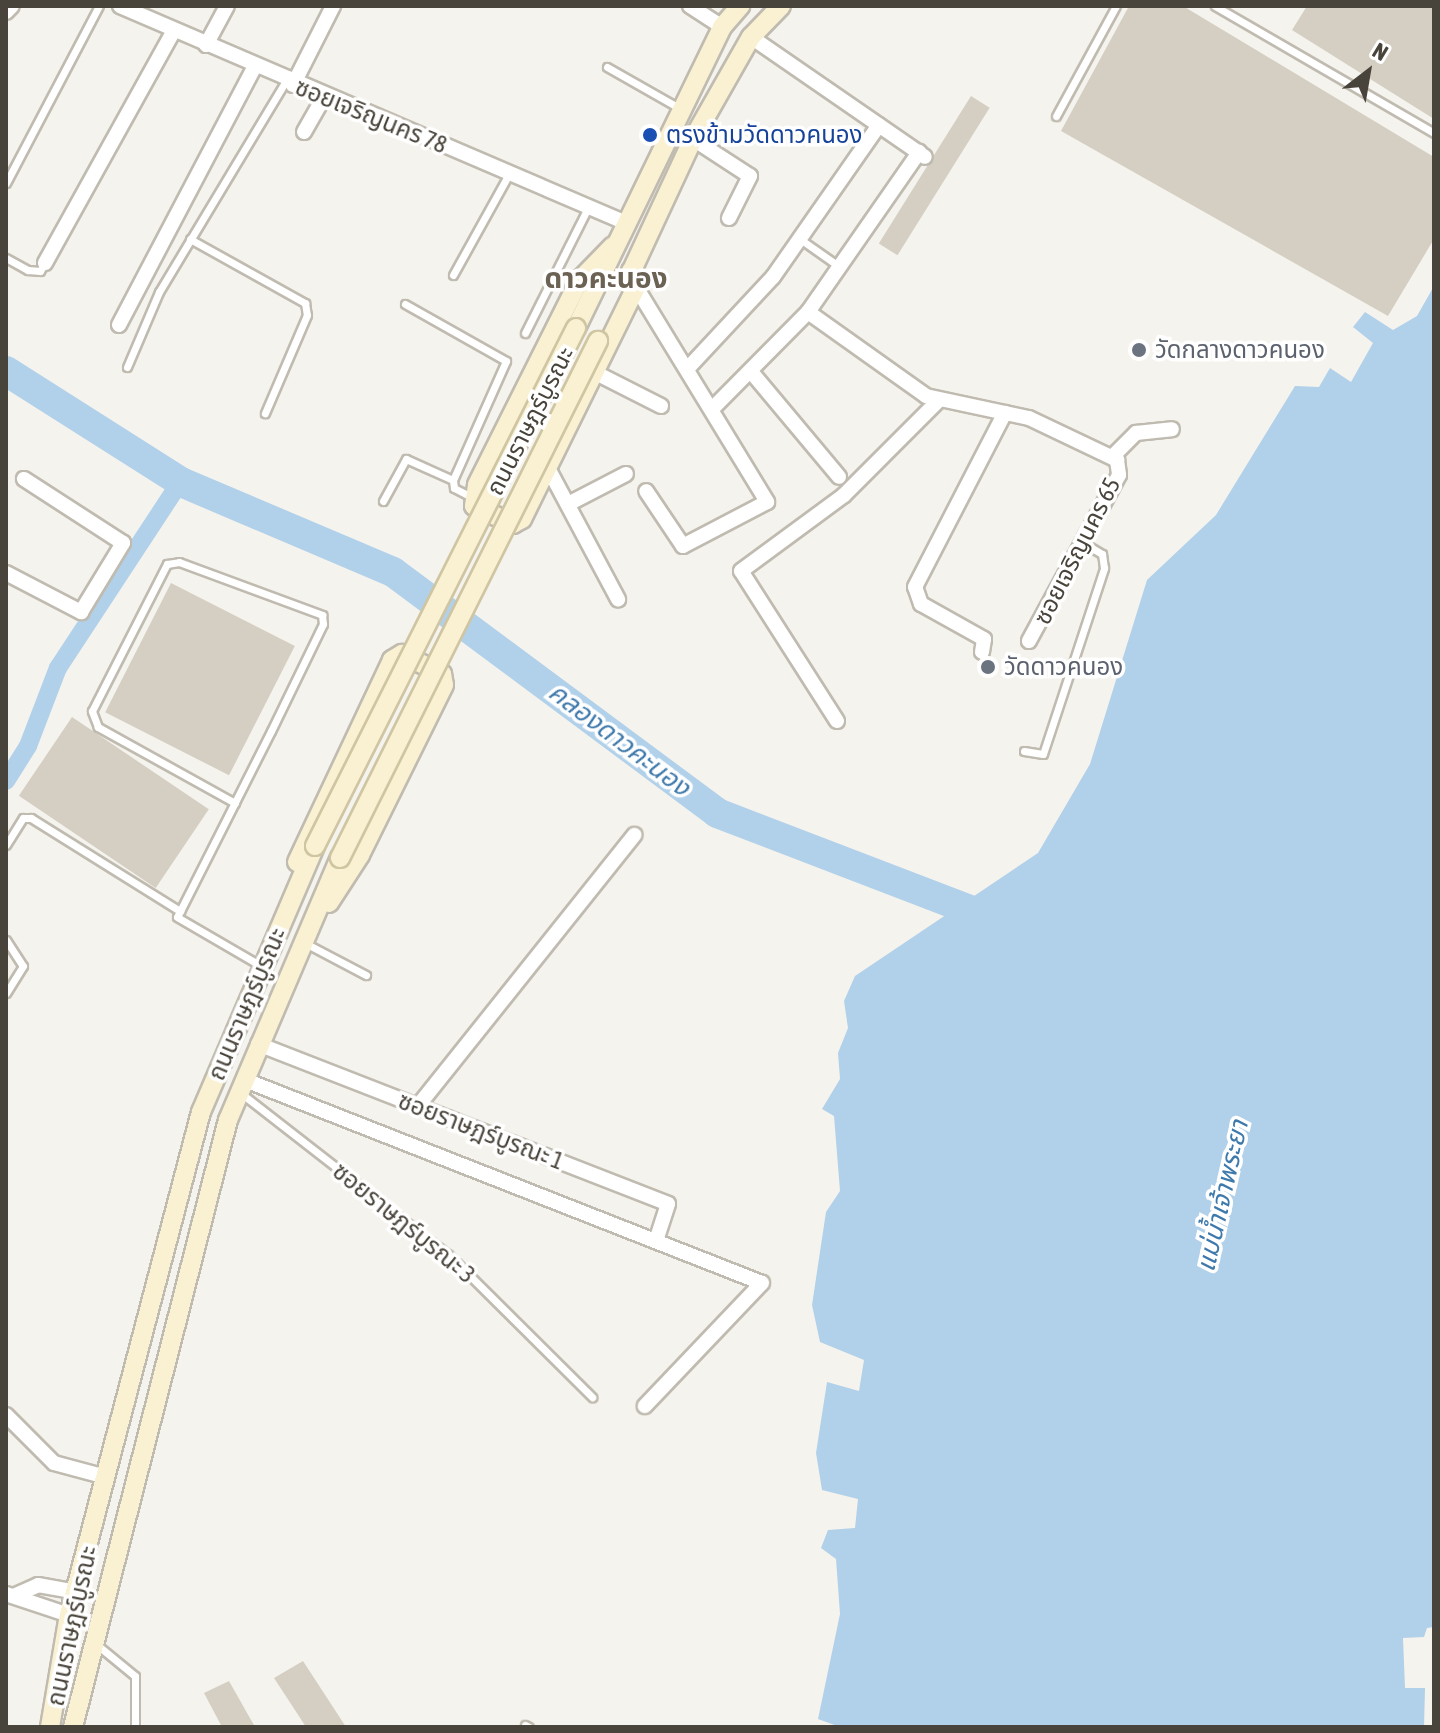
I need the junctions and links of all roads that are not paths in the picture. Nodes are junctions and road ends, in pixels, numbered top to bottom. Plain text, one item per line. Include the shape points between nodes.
1 (12, 6) edge
2 (99, 6) edge
3 (227, 6) edge
4 (333, 6) edge
5 (690, 6) edge
6 (740, 6) edge
7 (781, 6) edge
8 (1116, 6) edge
9 (1215, 6) edge
10 (130, 8) edge
11 (6, 12) edge
12 (722, 27) junction
13 (174, 30) junction
14 (751, 37) junction
15 (206, 45) junction
16 (607, 67) dead end
17 (254, 68) junction
18 (289, 83) junction
19 (324, 97) junction
20 (681, 109) junction
21 (1056, 116) dead end
22 (879, 125) junction
23 (304, 132) dead end
24 (1434, 133) edge
25 (693, 139) junction
26 (510, 172) junction
27 (6, 183) edge
28 (588, 208) junction
29 (729, 218) dead end
30 (624, 222) junction
31 (190, 239) junction
32 (800, 239) junction
33 (613, 246) junction
34 (6, 258) edge
35 (45, 263) joint
36 (837, 265) junction
37 (453, 275) dead end
38 (634, 279) junction
39 (405, 304) dead end
40 (808, 312) junction
41 (119, 325) dead end
42 (525, 333) dead end
43 (127, 367) dead end
44 (689, 367) junction
45 (596, 373) junction
46 (753, 374) junction
47 (938, 401) junction
48 (661, 406) dead end
49 (714, 407) junction
50 (265, 413) dead end
51 (1005, 413) junction
52 (1172, 429) dead end
53 (1113, 456) junction
54 (548, 468) junction
55 (626, 474) dead end
56 (839, 477) dead end
57 (24, 479) dead end
58 (453, 480) junction
59 (646, 491) dead end
60 (472, 497) junction
61 (383, 501) dead end
62 (570, 503) junction
63 (1082, 542) junction
64 (6, 573) edge
65 (618, 599) dead end
66 (1029, 641) dead end
67 (982, 652) dead end
68 (837, 721) dead end
69 (1024, 751) dead end
70 (235, 803) junction
71 (634, 835) dead end
72 (6, 845) edge
73 (180, 911) junction
74 (286, 912) junction
75 (315, 922) junction
76 (6, 940) edge
77 (305, 943) junction
78 (263, 967) junction
79 (366, 975) dead end
80 (6, 993) edge
81 (258, 1044) junction
82 (242, 1086) junction
83 (418, 1106) junction
84 (656, 1240) junction
85 (166, 1245) junction
86 (194, 1252) junction
87 (592, 1397) dead end
88 (645, 1406) dead end
89 (6, 1415) edge
90 (106, 1477) junction
91 (76, 1592) junction
92 (11, 1595) edge
93 (69, 1615) junction
94 (94, 1643) junction
95 (50, 1727) edge
96 (73, 1727) edge
97 (135, 1727) edge

1 - 11 street
2 - 27 lane
3 - 15 street
4 - 18 street
5 - 12 street
6 - 12 main road, ถนนราษฎร์บูรณะ
7 - 14 main road
8 - 21 lane
9 - 24 lane
10 - 13 street, ซอยเจริญนคร 78
12 - 20 main road, ถนนราษฎร์บูรณะ
13 - 15 street, ซอยเจริญนคร 78
13 - 35 street
14 - 22 street
14 - 25 main road
15 - 17 street, ซอยเจริญนคร 78
16 - 20 lane
17 - 18 street, ซอยเจริญนคร 78
17 - 41 street
18 - 19 street, ซอยเจริญนคร 78
18 - 31 lane
19 - 23 street
19 - 26 street, ซอยเจริญนคร 78
20 - 30 main road, ถนนราษฎร์บูรณะ
22 - 32 street
22 - 36 street via 922,155
25 - 29 street via 750,176
25 - 38 main road
26 - 28 street, ซอยเจริญนคร 78
26 - 37 lane
28 - 30 street, ซอยเจริญนคร 78
28 - 42 lane
30 - 33 main road, ถนนราษฎร์บูรณะ
31 - 43 lane via 146,316
31 - 50 lane via 305,303 307,315
32 - 36 lane
32 - 44 street via 744,314
33 - 60 main road via 579,281
33 - 74 main road, ถนนราษฎร์บูรณะ, bridge
34 - 35 lane via 28,270 40,271
36 - 40 street
38 - 44 street
38 - 45 main road
38 - 75 main road, ถนนราษฎร์บูรณะ, bridge via 598,341 340,858
39 - 58 lane via 501,357 508,367
40 - 46 street
40 - 47 street, ซอยเจริญนคร 65
44 - 49 street
45 - 48 street
45 - 54 main road
46 - 49 street
46 - 56 street
47 - 51 street, ซอยเจริญนคร 65
47 - 68 street via 844,495 741,571
49 - 59 street via 761,489 762,509 683,546
51 - 53 street, ซอยเจริญนคร 65 via 1080,437
51 - 67 street via 915,587 921,604 982,638
52 - 53 street via 1136,433
53 - 63 street, ซอยเจริญนคร 65 via 1119,475
54 - 60 main road via 522,519 513,524 474,506
54 - 62 street
55 - 62 street
57 - 64 street via 123,543 81,612
58 - 60 lane via 454,488
58 - 61 lane via 406,459
62 - 65 street
63 - 66 street, ซอยเจริญนคร 65
63 - 69 lane via 1102,554 1104,568 1043,754
70 - 70 lane via 98,727 92,711 167,564 179,562 322,615
70 - 73 lane
71 - 83 street
72 - 73 lane via 23,818 31,818
73 - 78 lane via 180,922
74 - 75 main road via 310,825 392,660 402,654 442,674 444,685 350,874
74 - 78 main road, ถนนราษฎร์บูรณะ
75 - 77 main road, ถนนราษฎร์บูรณะ
76 - 80 lane via 23,966
77 - 79 lane
77 - 81 main road, ถนนราษฎร์บูรณะ
78 - 85 main road, ถนนราษฎร์บูรณะ via 201,1112
81 - 82 main road, ถนนราษฎร์บูรณะ
81 - 83 street, ซอยราษฎร์บูรณะ 1
82 - 84 street, ซอยราษฎร์บูรณะ 1
82 - 86 main road, ถนนราษฎร์บูรณะ
82 - 87 lane, ซอยราษฎร์บูรณะ 3 via 449,1255
83 - 84 street, ซอยราษฎร์บูรณะ 1 via 668,1204
84 - 88 street, ซอยราษฎร์บูรณะ 1 via 762,1283
85 - 86 main road
85 - 90 main road, ถนนราษฎร์บูรณะ
86 - 94 main road, ถนนราษฎร์บูรณะ
89 - 90 street via 54,1463
90 - 91 main road, ถนนราษฎร์บูรณะ
91 - 92 street via 38,1585
91 - 93 main road, ถนนราษฎร์บูรณะ
92 - 93 street
93 - 95 main road, ถนนราษฎร์บูรณะ
94 - 96 main road, ถนนราษฎร์บูรณะ
94 - 97 lane via 116,1655 135,1676

